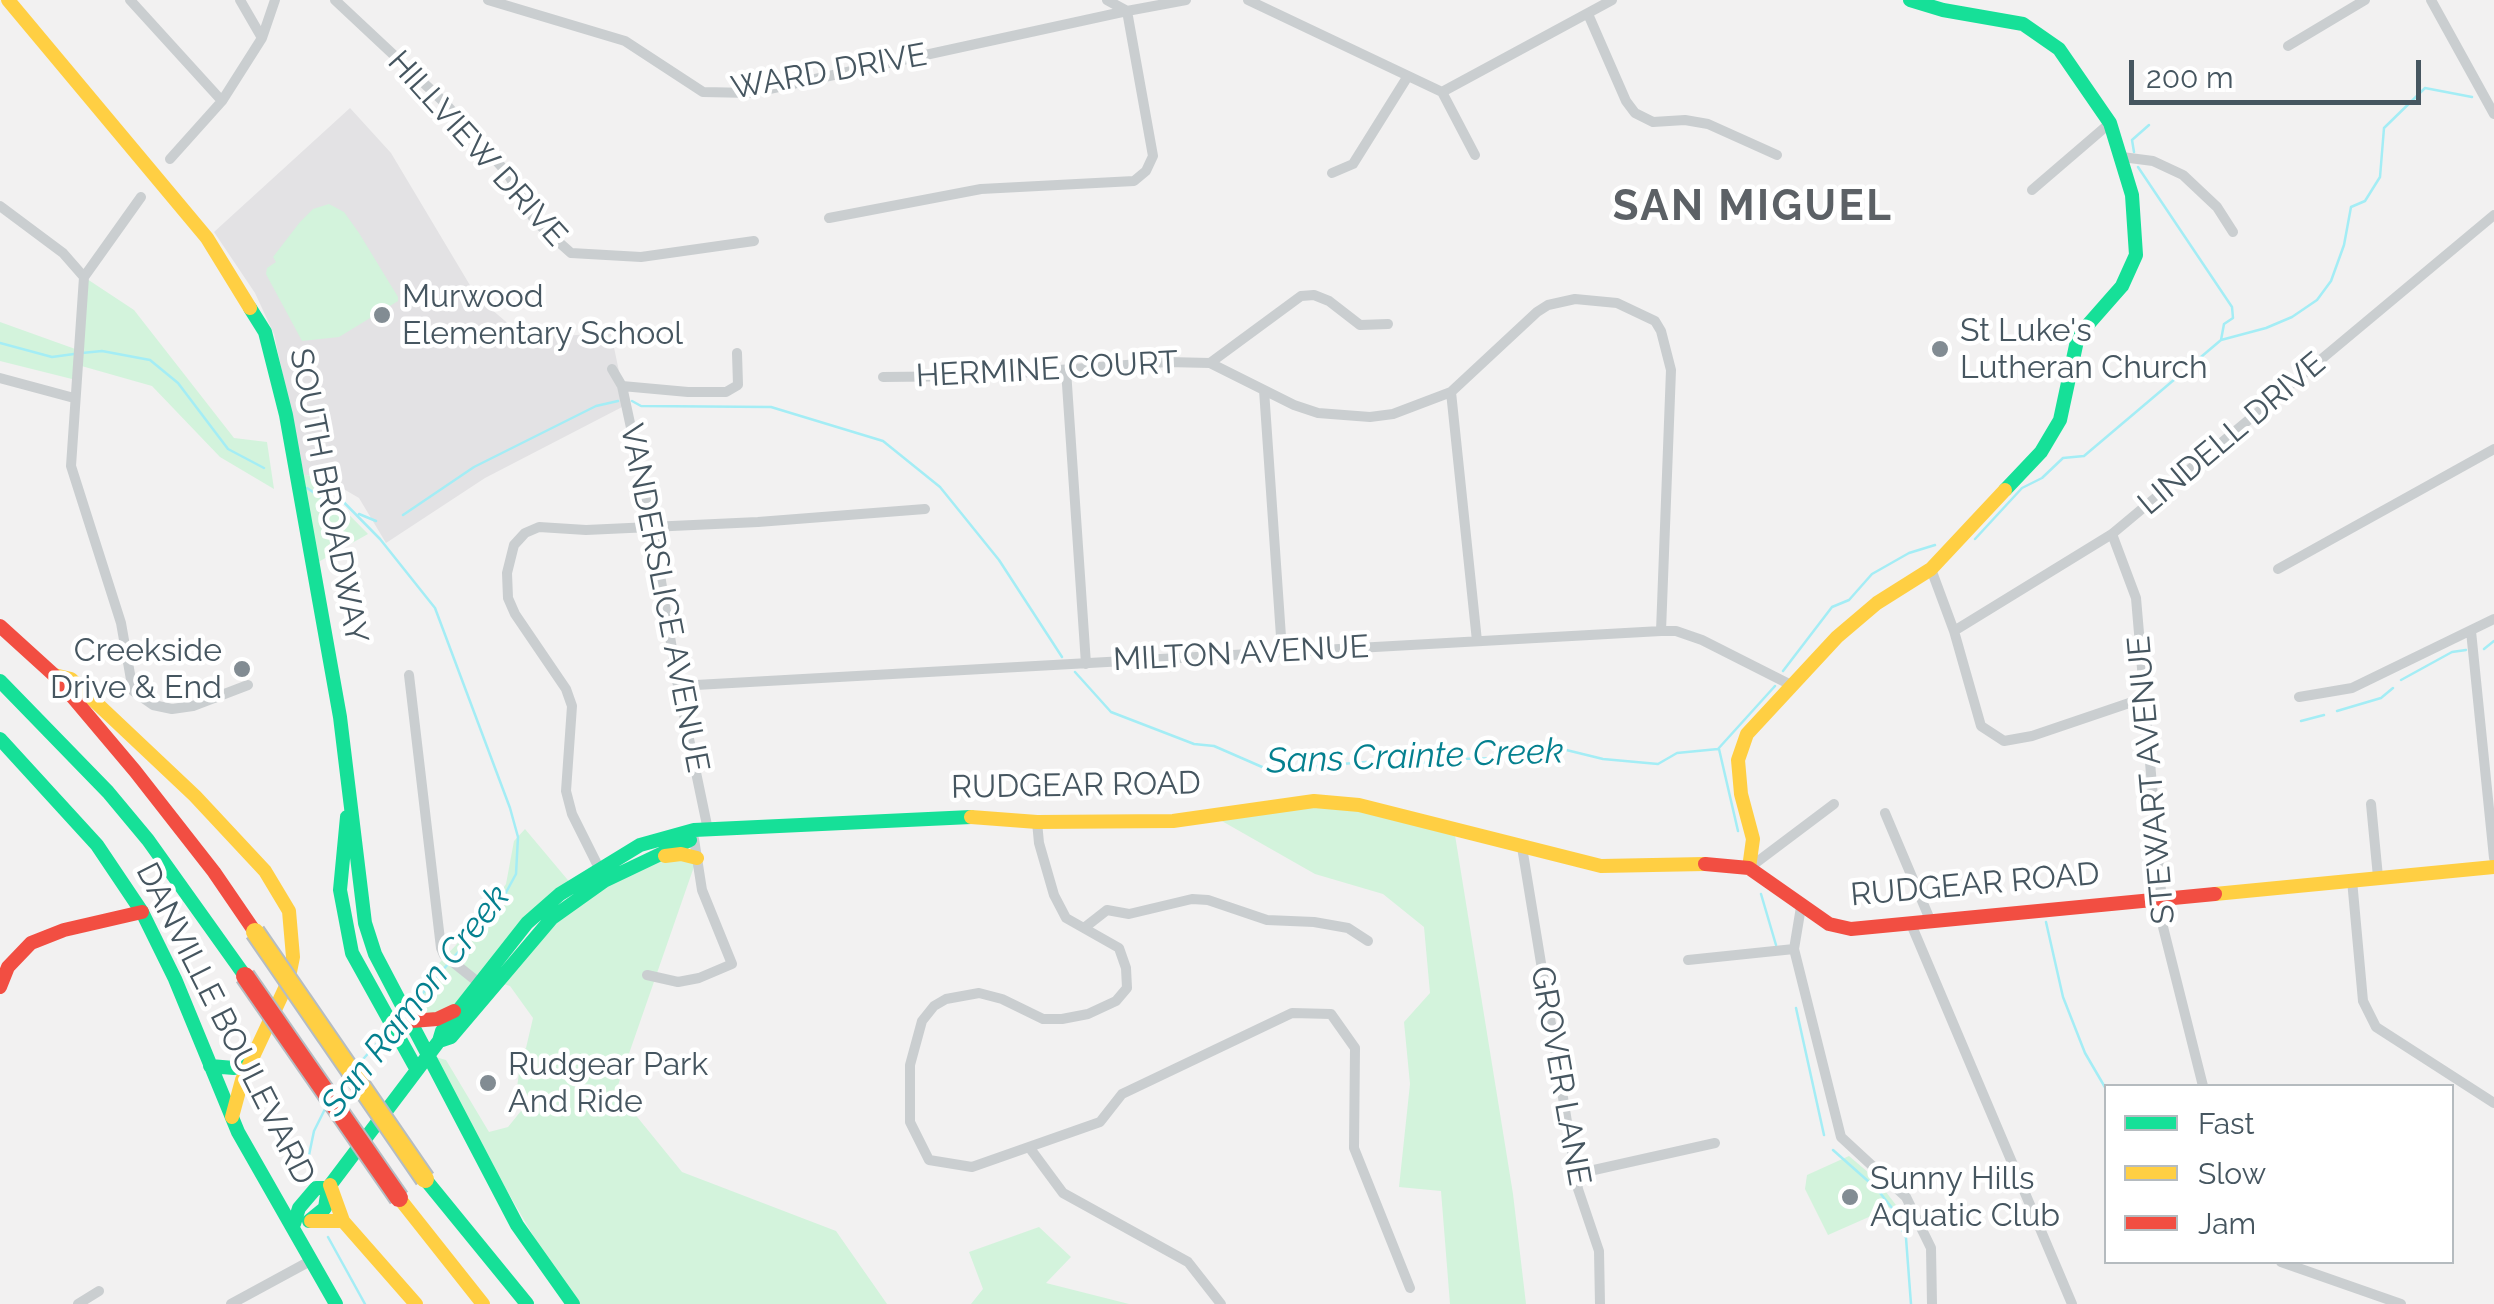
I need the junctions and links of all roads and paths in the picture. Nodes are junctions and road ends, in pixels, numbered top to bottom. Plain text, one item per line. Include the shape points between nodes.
1 (8, 0) edge
2 (130, 0) edge
3 (240, 0) edge
4 (275, 0) edge
5 (288, 0) edge
6 (335, 0) edge
7 (488, 0) edge
8 (1107, 0) edge
9 (1186, 0) edge
10 (1248, 0) edge
11 (1612, 0) edge
12 (1910, 0) edge
13 (2366, 0) edge
14 (2431, 0) edge
15 (1128, 12) junction
16 (1588, 14) junction
17 (262, 38) junction
18 (2288, 46) dead end
19 (1408, 76) junction
20 (1442, 92) junction
21 (222, 101) junction
22 (2494, 114) edge
23 (2110, 124) junction
24 (1475, 155) dead end
25 (1778, 155) dead end
26 (2122, 157) junction
27 (170, 158) dead end
28 (1332, 173) dead end
29 (2032, 190) dead end
30 (0, 206) edge
31 (2494, 215) edge
32 (828, 218) dead end
33 (2233, 232) dead end
34 (754, 241) dead end
35 (88, 260) dead end
36 (84, 277) junction
37 (1388, 324) dead end
38 (737, 352) dead end
39 (1210, 363) junction
40 (612, 369) dead end
41 (1066, 370) junction
42 (883, 377) dead end
43 (0, 378) edge
44 (622, 386) junction
45 (1264, 390) junction
46 (1451, 392) junction
47 (74, 398) junction
48 (2494, 449) edge
49 (925, 509) dead end
50 (652, 525) junction
51 (2112, 534) junction
52 (1932, 569) junction
53 (2278, 569) dead end
54 (2494, 619) edge
55 (0, 626) edge
56 (1954, 630) junction
57 (1661, 631) junction
58 (2471, 631) junction
59 (1478, 641) junction
60 (1282, 652) junction
61 (1086, 664) junction
62 (54, 675) junction
63 (409, 675) dead end
64 (0, 681) edge
65 (248, 685) dead end
66 (1791, 685) junction
67 (678, 686) junction
68 (2299, 697) dead end
69 (2144, 698) junction
70 (0, 740) edge
71 (349, 792) junction
72 (1834, 804) dead end
73 (2371, 804) dead end
74 (1884, 813) dead end
75 (1037, 822) junction
76 (699, 842) junction
77 (1522, 847) junction
78 (2494, 858) edge
79 (2494, 867) edge
80 (1749, 868) junction
81 (602, 875) junction
82 (2378, 877) junction
83 (2352, 880) junction
84 (2160, 900) junction
85 (1801, 907) junction
86 (142, 912) junction
87 (1931, 922) junction
88 (1911, 924) junction
89 (1084, 928) junction
90 (1368, 941) dead end
91 (1794, 949) junction
92 (1688, 960) dead end
93 (647, 975) dead end
94 (0, 987) edge
95 (485, 987) junction
96 (468, 1010) junction
97 (412, 1021) junction
98 (258, 1051) junction
99 (428, 1056) junction
100 (210, 1066) junction
101 (2202, 1084) edge
102 (2494, 1103) edge
103 (232, 1117) junction
104 (1715, 1143) dead end
105 (1028, 1147) junction
106 (1576, 1174) junction
107 (329, 1186) junction
108 (342, 1220) junction
109 (302, 1223) junction
110 (312, 1260) junction
111 (2287, 1264) edge
112 (1410, 1288) dead end
113 (99, 1292) dead end
114 (78, 1304) edge
115 (231, 1304) edge
116 (336, 1304) edge
117 (416, 1304) edge
118 (482, 1304) edge
119 (527, 1304) edge
120 (572, 1304) edge
121 (1221, 1304) edge
122 (1600, 1304) edge
123 (1932, 1304) edge
124 (2072, 1304) edge
125 (2401, 1304) edge

1 - 71 main road, SOUTH BROADWAY via 208,238 265,332 290,435
2 - 21 street
3 - 17 street
4 - 5 street
4 - 17 street
6 - 34 street, HILLVIEW DRIVE via 445,103 508,174 535,221 571,253 641,257
7 - 15 street, WARD DRIVE via 625,41 703,92 751,92
8 - 15 street
9 - 15 street, WARD DRIVE
10 - 19 street
11 - 16 street
12 - 23 main road via 2036,30 2058,48
13 - 18 street
14 - 22 street
15 - 32 street via 1152,156 1134,181 981,189
16 - 20 street
16 - 25 street via 1635,113 1653,122 1708,124
17 - 21 street
19 - 20 street
19 - 28 street via 1353,164
20 - 24 street
21 - 27 street
23 - 26 main road
23 - 29 street
26 - 33 street via 2154,160 2183,175
26 - 52 main road via 2135,216 2133,268 2078,336 2066,402 2041,452
30 - 36 street
31 - 51 street, LINDELL DRIVE
35 - 36 street via 141,197
36 - 47 street
37 - 39 street via 1360,325 1330,301 1301,296
38 - 44 street via 738,384 726,392
39 - 41 street, HERMINE COURT
39 - 45 street, HERMINE COURT
40 - 44 street, VANDERSLICE AVENUE
41 - 42 street, HERMINE COURT
41 - 61 street
43 - 47 street
44 - 50 street, VANDERSLICE AVENUE
45 - 46 street, HERMINE COURT via 1318,413 1357,417 1393,414
45 - 60 street
46 - 57 street via 1537,312 1560,301 1616,303 1655,321 1672,383
46 - 59 street
47 - 65 street via 72,473 121,623 133,691 172,709
48 - 53 street
49 - 50 street
50 - 67 street, VANDERSLICE AVENUE
50 - 81 street via 539,527 514,545 507,573 514,614 572,706 566,791
51 - 56 street, LINDELL DRIVE
51 - 69 street, STEWART AVENUE via 2136,598
52 - 56 street
52 - 66 main road via 1858,618
54 - 58 street
55 - 62 main road
56 - 69 street via 1981,726 2004,742
57 - 59 street, MILTON AVENUE
57 - 66 street, MILTON AVENUE via 1702,640
58 - 68 street via 2352,688
58 - 78 street
59 - 60 street, MILTON AVENUE
60 - 61 street, MILTON AVENUE
61 - 67 street, MILTON AVENUE
62 - 98 main road via 71,679 164,766 279,890 289,911 292,957
62 - 119 main road, bridge via 176,821 425,1178
63 - 95 street via 444,955
64 - 118 main road, bridge via 148,840 398,1198
66 - 80 main road via 1747,734 1738,760 1753,839
67 - 76 street, VANDERSLICE AVENUE
69 - 84 street, STEWART AVENUE
70 - 86 main road, DANVILLE BOULEVARD via 97,845
71 - 97 main road, SOUTH BROADWAY via 365,923
71 - 99 main road, SOUTH BROADWAY via 340,890 352,953 402,1048
72 - 80 street
73 - 82 street
74 - 87 street
75 - 76 main road, RUDGEAR ROAD via 943,817
75 - 77 main road, RUDGEAR ROAD via 1173,821 1314,802 1360,805
75 - 89 street via 1054,895 1066,918
76 - 81 main road, RUDGEAR ROAD via 681,854
76 - 81 main road, RUDGEAR ROAD via 694,830 640,846
76 - 93 street, VANDERSLICE AVENUE via 702,890 732,964 678,982
77 - 80 main road, RUDGEAR ROAD via 1601,866
77 - 106 street, GROVER LANE
79 - 82 main road, RUDGEAR ROAD
80 - 85 main road, RUDGEAR ROAD
81 - 95 main road, RUDGEAR ROAD
82 - 83 main road, RUDGEAR ROAD
83 - 84 main road, RUDGEAR ROAD
83 - 102 street via 2363,1001 2376,1028
84 - 87 main road, RUDGEAR ROAD
84 - 101 street, STEWART AVENUE
85 - 88 main road, RUDGEAR ROAD via 1852,930
85 - 91 street
86 - 94 main road via 31,943
86 - 100 main road, DANVILLE BOULEVARD
87 - 88 main road, RUDGEAR ROAD
88 - 124 street
89 - 90 street via 1107,910 1129,914 1192,898 1267,920 1348,928
89 - 105 street via 1118,948 1126,988 1116,1002 1088,1014 1042,1019 979,993 946,999 922,1022 910,1065 910,1122 929,1160 972,1168
91 - 92 street
91 - 123 street via 1841,1137 1906,1197 1931,1248
95 - 96 main road, RUDGEAR ROAD
96 - 97 main road
96 - 99 main road, RUDGEAR ROAD via 442,1031
97 - 99 main road, SOUTH BROADWAY
98 - 100 main road via 234,1068
98 - 103 main road
99 - 107 main road, RUDGEAR ROAD
99 - 120 main road via 517,1226
100 - 103 main road, DANVILLE BOULEVARD
103 - 109 main road, DANVILLE BOULEVARD
104 - 106 street
105 - 112 street via 1100,1122 1122,1094 1292,1014 1330,1014 1355,1048 1354,1148
105 - 121 street via 1064,1193 1188,1262
106 - 122 street, GROVER LANE via 1599,1250
107 - 108 main road
107 - 109 main road, RUDGEAR ROAD via 325,1208
108 - 109 main road
108 - 117 main road
109 - 110 main road, DANVILLE BOULEVARD
110 - 115 street
110 - 116 main road, DANVILLE BOULEVARD
111 - 125 street
113 - 114 street

